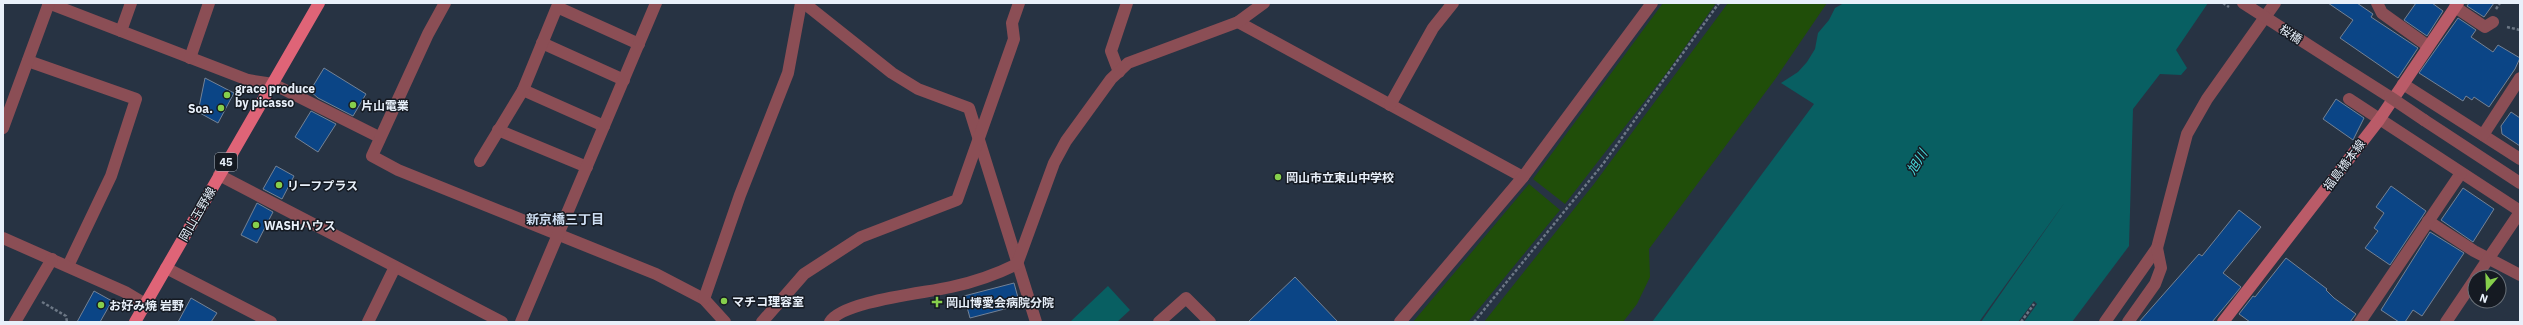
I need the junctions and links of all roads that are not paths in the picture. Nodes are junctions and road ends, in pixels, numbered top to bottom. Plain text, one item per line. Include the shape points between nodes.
1 (49, 3) edge
2 (131, 3) edge
3 (209, 3) edge
4 (319, 3) edge
5 (445, 3) edge
6 (656, 3) edge
7 (801, 3) edge
8 (804, 3) edge
9 (1019, 3) edge
10 (1127, 3) edge
11 (1264, 3) edge
12 (1453, 3) edge
13 (1652, 3) edge
14 (2243, 3) edge
15 (2275, 3) edge
16 (2377, 3) edge
17 (2456, 5) edge
18 (1238, 22) junction
19 (2493, 22) dead end
20 (121, 31) junction
21 (542, 43) junction
22 (639, 44) junction
23 (2428, 46) junction
24 (190, 58) junction
25 (28, 61) junction
26 (1119, 72) junction
27 (2520, 78) edge
28 (624, 80) junction
29 (273, 84) junction
30 (2403, 84) junction
31 (523, 90) junction
32 (2349, 99) dead end
33 (1390, 104) junction
34 (2379, 120) junction
35 (604, 126) junction
36 (3, 128) edge
37 (498, 130) junction
38 (2483, 135) junction
39 (379, 137) junction
40 (980, 140) junction
41 (2520, 159) edge
42 (480, 161) dead end
43 (587, 167) junction
44 (2460, 173) junction
45 (219, 175) junction
46 (1523, 177) junction
47 (2520, 183) edge
48 (2520, 211) edge
49 (2428, 221) junction
50 (559, 234) junction
51 (3, 238) edge
52 (2157, 248) junction
53 (2489, 258) junction
54 (52, 259) junction
55 (1017, 264) junction
56 (68, 266) junction
57 (394, 267) junction
58 (166, 268) junction
59 (2482, 269) edge
60 (2520, 275) edge
61 (2467, 291) edge
62 (704, 299) junction
63 (145, 304) junction
64 (478, 317) edge
65 (15, 322) edge
66 (135, 322) edge
67 (271, 322) edge
68 (368, 322) edge
69 (502, 322) edge
70 (521, 322) edge
71 (725, 322) edge
72 (762, 322) edge
73 (830, 322) edge
74 (1036, 322) edge
75 (1159, 322) edge
76 (1210, 322) edge
77 (1400, 322) edge
78 (2105, 322) edge
79 (2128, 322) edge
80 (2223, 322) edge
81 (2360, 322) edge
82 (2446, 322) edge

1 - 20 street
1 - 25 street
2 - 20 street
3 - 24 street
4 - 29 main road, 岡山玉野線 / 45
5 - 39 street
6 - 22 street
7 - 62 street via 788,73 740,195
8 - 40 street via 892,73 918,89 969,108
9 - 40 street via 1012,23 1014,40
10 - 26 street via 1111,51
11 - 18 street
12 - 33 street via 1433,28
13 - 46 street
14 - 47 street, 桜橋, bridge
15 - 52 street via 2207,99 2187,134
16 - 23 street via 2382,13
17 - 19 street via 2485,27
17 - 23 main road, 福島橋本線
18 - 26 street via 1128,63
18 - 33 street
20 - 24 street
21 - 22 street via 557,7
21 - 28 street
21 - 31 street
22 - 28 street
23 - 30 main road, 福島橋本線
24 - 29 street via 248,80
25 - 36 street
25 - 56 street via 136,99 111,176
26 - 55 street via 1066,141 1054,163
27 - 38 street
28 - 35 street
29 - 39 street
29 - 45 main road, 岡山玉野線 / 45
30 - 34 main road, 福島橋本線
30 - 38 street
31 - 35 street
31 - 37 street
32 - 34 street
33 - 46 street
34 - 44 street
34 - 80 main road, 福島橋本線
35 - 43 street
37 - 42 street
37 - 43 street
38 - 41 street
39 - 50 street via 372,156 398,170
40 - 55 street
40 - 72 street via 957,200 861,237 804,274
43 - 50 street
44 - 48 street
44 - 49 street
45 - 57 street
45 - 58 main road, 岡山玉野線 / 45
46 - 77 street
48 - 53 street
49 - 53 street
49 - 81 street
50 - 62 street via 656,274
50 - 70 street
51 - 54 street
52 - 78 street
52 - 79 street via 2162,268 2155,284
53 - 59 street
53 - 60 street
54 - 56 street
54 - 65 street
55 - 73 street via 994,276 849,308
55 - 74 street
56 - 63 street
57 - 64 street
57 - 68 street
58 - 63 main road, 岡山玉野線 / 45
58 - 67 street
61 - 82 street
62 - 71 street
63 - 66 main road, 岡山玉野線 / 45
64 - 69 street
75 - 76 street via 1186,298

